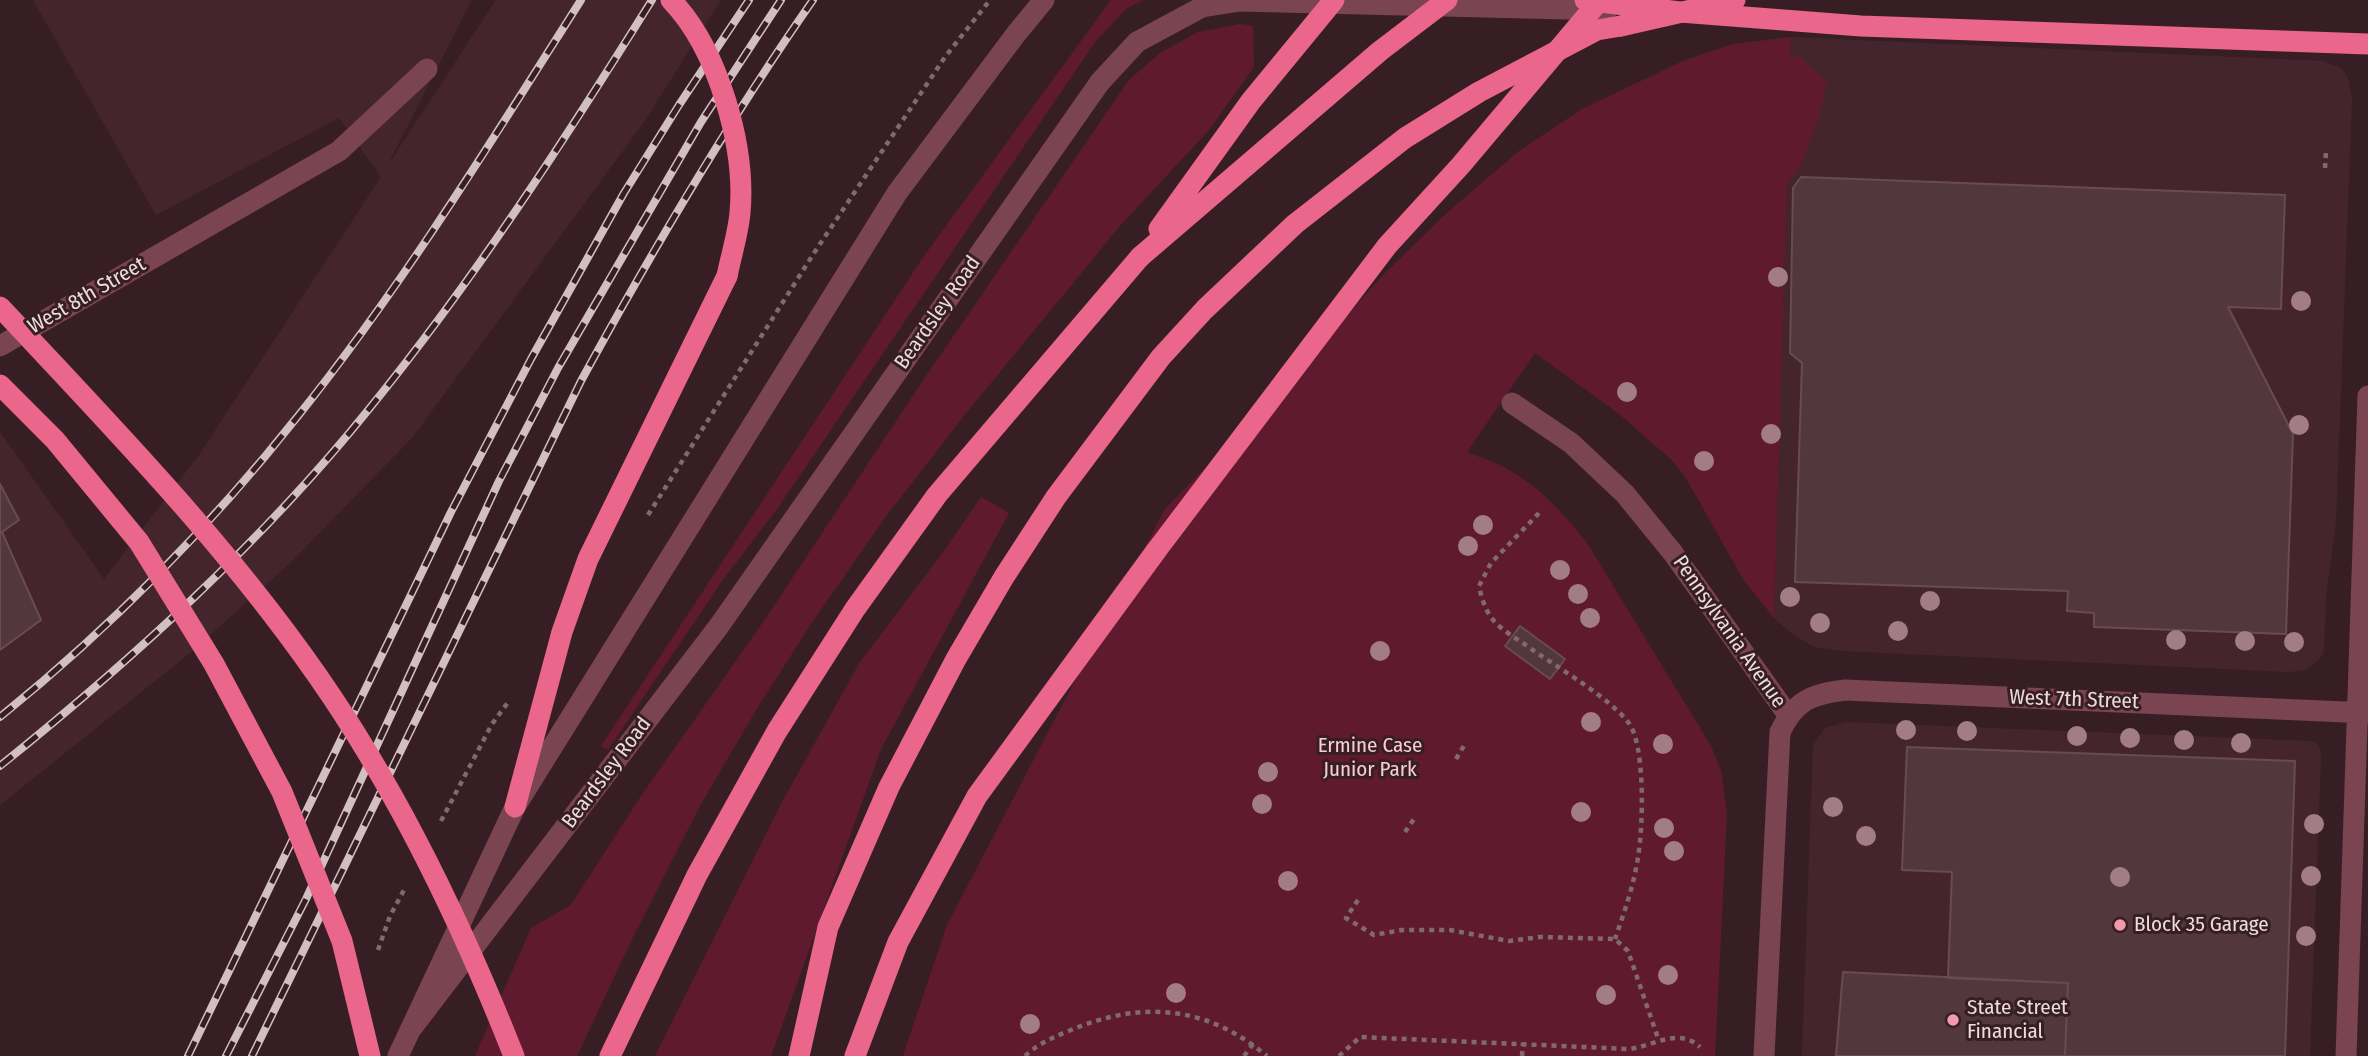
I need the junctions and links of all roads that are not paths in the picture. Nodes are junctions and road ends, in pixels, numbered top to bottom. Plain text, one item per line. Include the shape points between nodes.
1 (671, 0) edge
2 (1044, 0) edge
3 (1334, 0) edge
4 (1447, 0) edge
5 (1586, 0) edge
6 (1600, 0) edge
7 (1735, 0) edge
8 (1679, 6) edge
9 (1621, 26) junction
10 (2368, 44) edge
11 (426, 69) dead end
12 (1140, 257) junction
13 (0, 307) edge
14 (0, 346) edge
15 (0, 385) edge
16 (2368, 396) edge
17 (1512, 403) dead end
18 (2362, 712) edge
19 (1788, 715) junction
20 (515, 807) junction
21 (411, 1029) junction
22 (370, 1056) edge
23 (398, 1056) edge
24 (514, 1056) edge
25 (610, 1056) edge
26 (799, 1056) edge
27 (855, 1056) edge
28 (1764, 1056) edge
29 (2346, 1056) edge

1 - 20 highway, bridge via 682,11 719,77 737,148 740,214 727,276 588,559 562,632
2 - 20 street, Beardsley Road via 897,193
3 - 12 highway, bridge via 1251,101
4 - 12 highway, bridge via 1380,51
5 - 8 highway
6 - 27 highway, bridge via 1387,246 977,796 898,942
7 - 9 highway, bridge
8 - 9 highway, bridge
8 - 10 highway via 1861,26
8 - 21 street, Beardsley Road via 1240,1 1202,7 1137,42 1100,82 719,626
9 - 26 highway, bridge via 1597,30 1479,92 1405,138 1295,224 1161,357 1056,497 1004,577 889,787 828,927
11 - 14 street, West 8th Street via 339,151
12 - 25 highway via 937,495 855,609 777,731 697,875
13 - 24 highway, bridge via 193,516 333,699 436,880 481,972
15 - 22 highway, bridge via 55,440 139,542 214,664 282,792 342,941
16 - 18 street
17 - 19 street, Pennsylvania Avenue via 1571,443 1625,494 1673,553
18 - 19 street, West 7th Street via 1844,690 1819,693
18 - 29 street
19 - 28 street, Pennsylvania Avenue via 1780,733
20 - 21 street, Beardsley Road
21 - 23 street, Beardsley Road

